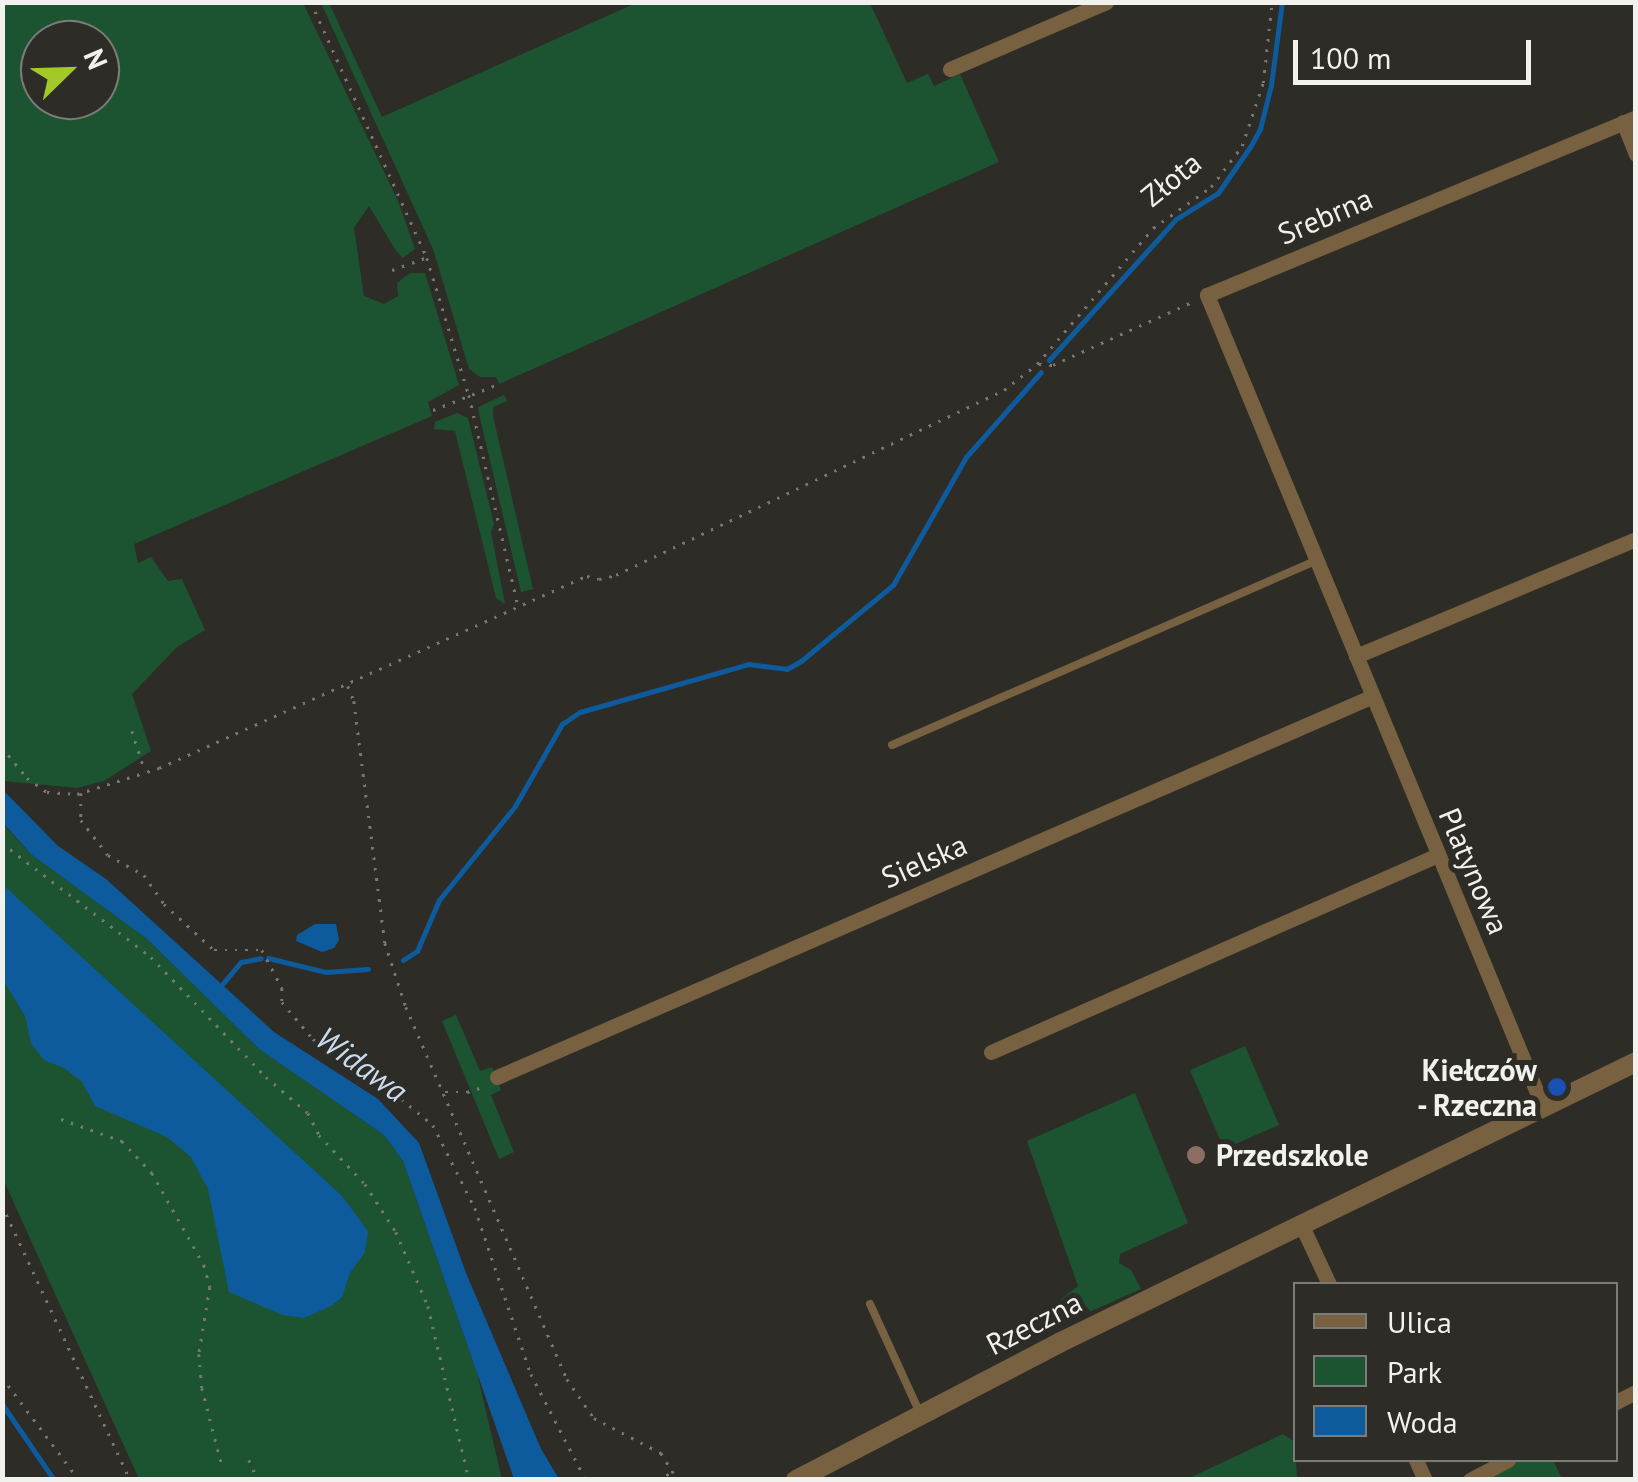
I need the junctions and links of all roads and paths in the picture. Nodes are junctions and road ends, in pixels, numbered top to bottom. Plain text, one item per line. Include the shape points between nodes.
1 (311, 2) edge
2 (1106, 2) edge
3 (1272, 2) edge
4 (1078, 8) edge
5 (950, 69) dead end
6 (1629, 119) edge
7 (1636, 154) edge
8 (427, 258) junction
9 (392, 270) dead end
10 (1207, 295) junction
11 (1037, 364) junction
12 (496, 385) dead end
13 (469, 396) junction
14 (433, 410) dead end
15 (1636, 539) edge
16 (1316, 560) junction
17 (518, 606) junction
18 (1356, 656) junction
19 (348, 683) junction
20 (1373, 696) junction
21 (132, 732) dead end
22 (892, 745) dead end
23 (2, 747) edge
24 (144, 772) junction
25 (80, 793) junction
26 (2, 844) edge
27 (1438, 856) junction
28 (991, 1052) dead end
29 (1636, 1062) edge
30 (498, 1078) joint
31 (443, 1092) junction
32 (1543, 1107) junction
33 (60, 1119) dead end
34 (2, 1206) edge
35 (1300, 1224) junction
36 (1328, 1282) edge
37 (870, 1304) dead end
38 (2, 1376) edge
39 (920, 1415) junction
40 (250, 1460) dead end
41 (1504, 1462) edge
42 (222, 1466) dead end
43 (674, 1471) junction
44 (79, 1480) edge
45 (130, 1480) edge
46 (258, 1480) edge
47 (469, 1480) edge
48 (586, 1480) edge
49 (657, 1480) edge
50 (678, 1480) edge
51 (796, 1480) edge
52 (1470, 1480) edge

1 - 8 path
2 - 4 street
3 - 11 path, Złota via 1263,84 1242,146 1211,187 1154,228
4 - 5 street
6 - 7 street
6 - 10 street, Srebrna
8 - 9 path
8 - 13 path
10 - 11 path via 1053,365
10 - 16 street, Platynowa
11 - 17 path via 1004,390 616,575 587,576
12 - 13 path
13 - 14 path
13 - 17 path
15 - 18 street
16 - 18 street, Platynowa
16 - 22 lane
17 - 19 path
18 - 20 street, Platynowa
19 - 24 path
19 - 31 path via 384,943
20 - 27 street, Platynowa
20 - 30 street, Sielska
21 - 24 path
23 - 25 path via 46,792
24 - 25 path
25 - 48 path via 81,820 108,855 144,875 164,904 214,950 262,950 294,1018 341,1058 357,1056 433,1125 461,1176 531,1374
26 - 47 path via 151,957 308,1113 319,1135 366,1184 428,1306
27 - 28 street
27 - 32 street, Platynowa
29 - 32 street, Rzeczna
30 - 31 path via 467,1092
31 - 43 path via 582,1405 661,1452
32 - 35 street, Rzeczna
33 - 42 path via 122,1142 152,1174 204,1265 210,1287 199,1354 202,1388
34 - 45 path
35 - 36 street
35 - 39 street, Rzeczna
37 - 39 lane
38 - 44 path
39 - 51 street, Rzeczna
40 - 46 path
41 - 52 street
43 - 49 path
43 - 50 path

